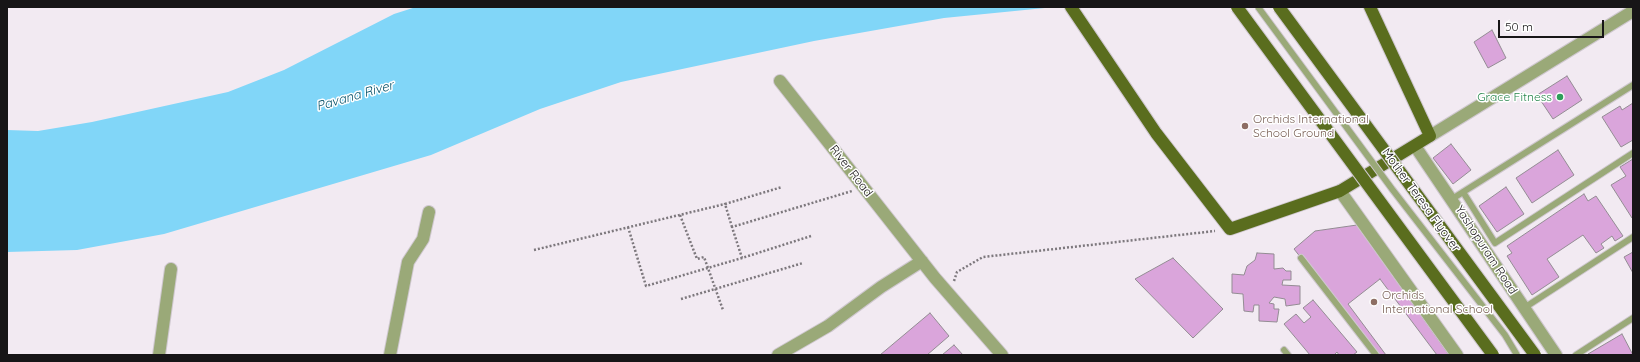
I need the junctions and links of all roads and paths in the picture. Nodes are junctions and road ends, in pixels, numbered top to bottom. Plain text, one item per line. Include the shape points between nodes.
1 (1071, 7) edge
2 (1237, 7) edge
3 (1258, 7) edge
4 (1279, 7) edge
5 (1370, 7) edge
6 (1633, 11) edge
7 (780, 81) dead end
8 (1633, 85) edge
9 (1430, 136) junction
10 (1415, 146) junction
11 (1633, 153) edge
12 (782, 187) dead end
13 (864, 187) junction
14 (1340, 191) junction
15 (1463, 192) junction
16 (1452, 199) junction
17 (725, 204) junction
18 (430, 212) dead end
19 (680, 215) junction
20 (628, 227) junction
21 (732, 227) junction
22 (1230, 229) junction
23 (812, 236) dead end
24 (1633, 237) edge
25 (534, 250) dead end
26 (742, 258) junction
27 (1301, 258) dead end
28 (922, 261) junction
29 (803, 263) dead end
30 (707, 268) junction
31 (171, 269) dead end
32 (716, 290) junction
33 (950, 295) junction
34 (681, 299) dead end
35 (1524, 308) junction
36 (723, 310) dead end
37 (1633, 318) edge
38 (159, 355) edge
39 (390, 355) edge
40 (778, 355) edge
41 (1002, 355) edge
42 (1376, 355) edge
43 (1457, 355) edge
44 (1493, 355) edge
45 (1517, 355) edge
46 (1535, 355) edge
47 (1556, 355) edge
48 (1576, 355) edge

1 - 22 main road via 1156,134
2 - 44 main road, bridge
3 - 45 lane, bridge via 1392,189 1505,335
4 - 46 main road, Mother Teresa Flyover, bridge
5 - 9 main road
6 - 9 street
7 - 13 street, River Road
8 - 15 lane
9 - 10 main road
10 - 14 main road
10 - 16 street, Yashopuram Road
11 - 15 lane via 1495,242
12 - 17 path
13 - 21 path
13 - 28 street, River Road
14 - 22 main road
14 - 43 street
15 - 16 lane
16 - 35 street, Yashopuram Road
17 - 19 path
17 - 21 path
18 - 39 street via 423,238 408,262
19 - 20 path
19 - 30 path via 697,259 704,257
20 - 25 path
20 - 30 path via 646,286
21 - 26 path
22 - 33 path via 983,257 957,272
23 - 26 path
24 - 35 lane
26 - 30 path
27 - 42 lane
28 - 33 street, River Road
28 - 40 street via 880,287 828,326
29 - 32 path
30 - 32 path
31 - 38 street
32 - 34 path
32 - 36 path
33 - 41 street, River Road
35 - 47 street, Yashopuram Road
37 - 48 lane

